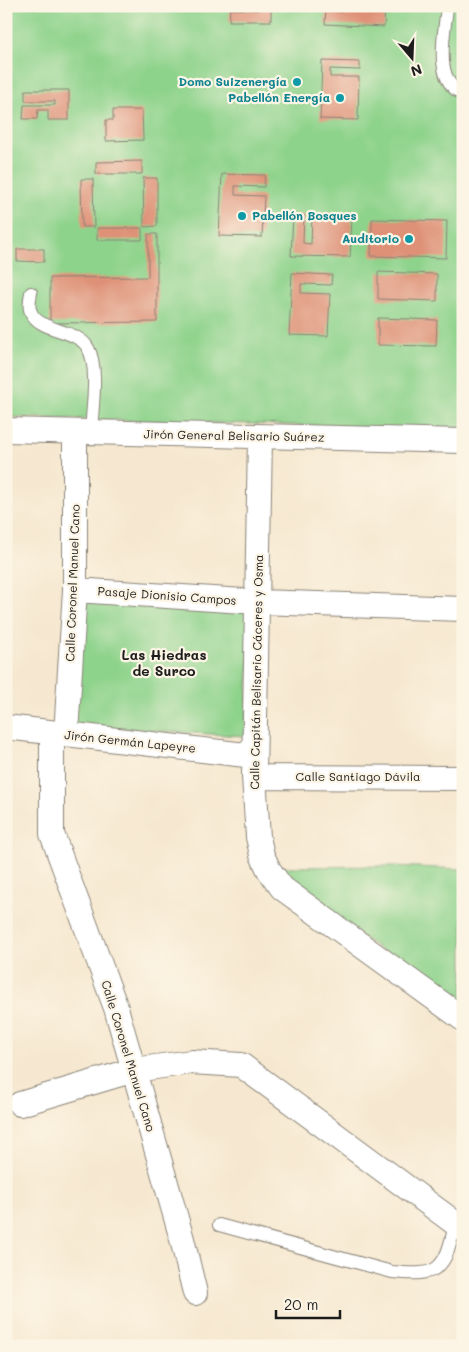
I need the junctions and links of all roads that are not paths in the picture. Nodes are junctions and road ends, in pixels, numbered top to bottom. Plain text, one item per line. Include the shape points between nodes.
1 (447, 6) edge
2 (463, 94) edge
3 (31, 293) dead end
4 (6, 430) edge
5 (83, 432) junction
6 (260, 437) junction
7 (463, 441) edge
8 (75, 590) junction
9 (259, 602) junction
10 (463, 609) edge
11 (6, 726) edge
12 (59, 733) junction
13 (254, 766) junction
14 (463, 778) edge
15 (463, 1019) edge
16 (134, 1070) junction
17 (20, 1104) dead end
18 (219, 1225) dead end
19 (459, 1227) edge
20 (195, 1293) dead end

1 - 2 lane via 443,63 447,80
3 - 5 lane via 30,311 34,317 84,340 89,349 93,368
4 - 5 street, Jirón General Belisario Suárez
5 - 6 street, Jirón General Belisario Suárez
5 - 8 street, Calle Coronel Manuel Cano
6 - 7 street, Jirón General Belisario Suárez
6 - 9 street, Calle Capitán Belisario Cáceres y Osma
8 - 9 street, Pasaje Dionisio Campos
8 - 12 street, Calle Coronel Manuel Cano
9 - 10 street, Pasaje Dionisio Campos
9 - 13 street, Calle Capitán Belisario Cáceres y Osma
11 - 12 street, Jirón Germán Lapeyre
12 - 13 street, Jirón Germán Lapeyre
12 - 16 street, Calle Coronel Manuel Cano via 52,834 116,1008
13 - 14 street, Calle Santiago Dávila
13 - 15 street, Calle Capitán Belisario Cáceres y Osma via 262,855 282,888
16 - 17 street
16 - 19 street via 191,1062 240,1065
16 - 20 street, Calle Coronel Manuel Cano
18 - 19 lane via 392,1272 419,1275 433,1272 444,1260

